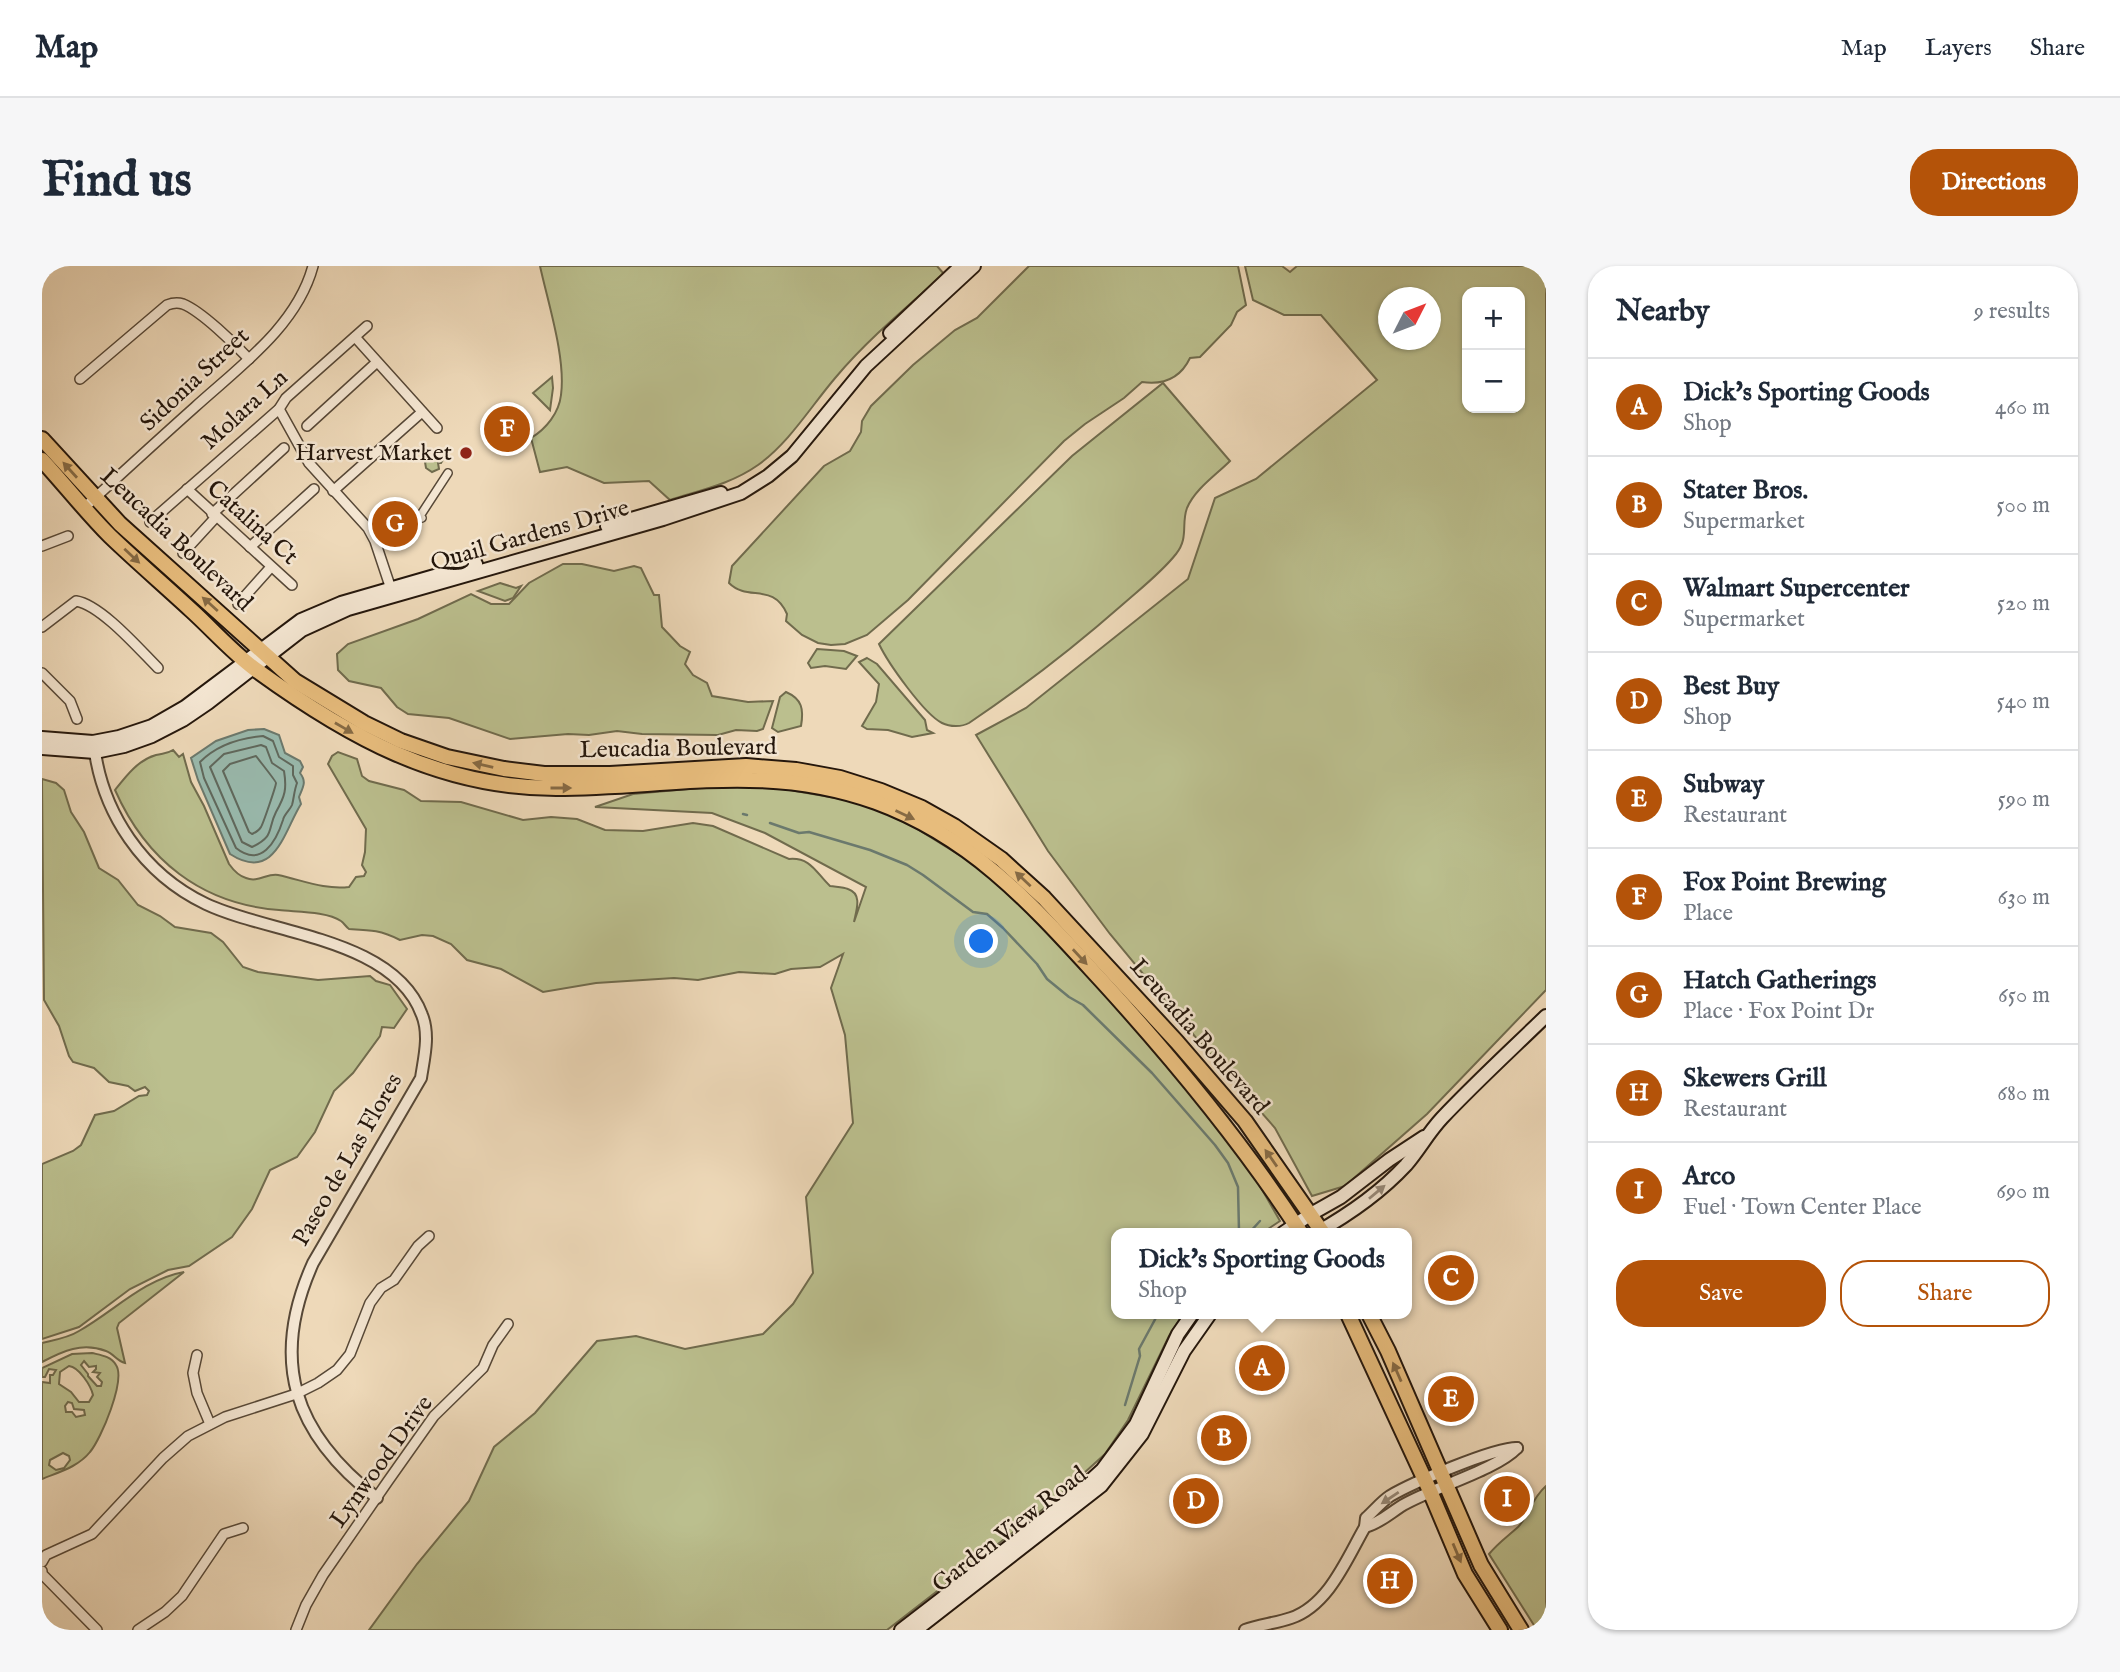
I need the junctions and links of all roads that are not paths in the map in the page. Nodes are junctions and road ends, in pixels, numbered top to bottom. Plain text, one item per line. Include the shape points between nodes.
1 (50, 266) edge
2 (313, 266) edge
3 (961, 266) edge
4 (974, 266) edge
5 (42, 273) edge
6 (367, 327) dead end
7 (355, 337) junction
8 (249, 359) junction
9 (377, 362) junction
10 (80, 379) dead end
11 (279, 409) junction
12 (422, 412) junction
13 (307, 426) dead end
14 (437, 428) dead end
15 (42, 439) edge
16 (284, 449) dead end
17 (42, 460) edge
18 (448, 473) dead end
19 (187, 489) junction
20 (314, 489) dead end
21 (333, 491) junction
22 (90, 503) junction
23 (214, 515) junction
24 (422, 518) dead end
25 (150, 522) dead end
26 (68, 536) dead end
27 (42, 546) edge
28 (250, 547) junction
29 (183, 553) dead end
30 (271, 566) junction
31 (292, 585) dead end
32 (392, 593) junction
33 (238, 604) dead end
34 (42, 627) edge
35 (264, 653) junction
36 (250, 665) junction
37 (158, 668) dead end
38 (42, 673) edge
39 (77, 719) dead end
40 (42, 738) edge
41 (94, 747) junction
42 (42, 748) edge
43 (1546, 1016) edge
44 (1425, 1137) junction
45 (1311, 1214) junction
46 (1291, 1228) edge
47 (1296, 1228) edge
48 (1318, 1228) edge
49 (1326, 1228) edge
50 (429, 1236) dead end
51 (1188, 1319) edge
52 (1206, 1319) edge
53 (1350, 1319) edge
54 (1372, 1319) edge
55 (508, 1324) dead end
56 (197, 1355) dead end
57 (296, 1394) junction
58 (210, 1424) junction
59 (1444, 1478) junction
60 (1428, 1485) junction
61 (377, 1498) junction
62 (243, 1528) dead end
63 (42, 1562) edge
64 (42, 1571) edge
65 (97, 1630) edge
66 (138, 1630) edge
67 (296, 1630) edge
68 (901, 1630) edge
69 (916, 1630) edge
70 (1245, 1630) edge
71 (1500, 1630) edge
72 (1521, 1630) edge

1 - 5 street
2 - 8 street, Sidonia Street via 308,285 288,318
3 - 32 main road, Quail Gardens Drive via 856,365 785,452 747,480 720,493
4 - 32 main road, Quail Gardens Drive via 866,366 792,456 741,493 663,519
6 - 7 street, Molara Ln
7 - 9 street
7 - 11 street, Molara Ln
8 - 10 street via 203,318 175,302
8 - 22 street, Sidonia Street
9 - 12 street
9 - 13 street
11 - 19 street, Molara Ln
11 - 21 street via 309,463
12 - 14 street
12 - 21 street
22 -> 15 main road, Leucadia Boulevard
16 - 23 street
17 - 22 main road, Leucadia Boulevard
18 - 24 street
19 - 23 street, Catalina Ct
19 - 25 street, Molara Ln
20 - 28 street
21 - 32 street via 368,528
35 -> 22 main road, Leucadia Boulevard via 120,524
22 -> 36 main road, Leucadia Boulevard via 109,534
23 - 28 street, Catalina Ct
23 - 29 street
26 - 27 street
28 - 30 street, Catalina Ct
30 - 31 street, Catalina Ct
30 - 33 street
32 - 35 main road, Quail Gardens Drive via 331,606 301,620
34 - 37 street via 76,600 86,602
35 - 36 main road, Quail Gardens Drive
45 -> 35 main road, Leucadia Boulevard via 1245,1121 1044,898 1001,859 922,808 840,778 796,770 746,766 544,774 447,757 364,723 295,681
36 - 41 main road, Quail Gardens Drive via 208,703 162,731 124,746
36 -> 46 main road, Leucadia Boulevard via 315,712 373,745 444,771 542,788 610,788 695,779 795,781 879,803 922,823 994,869 1167,1052 1231,1132
38 - 39 street via 70,701
40 - 41 main road, Quail Gardens Drive
41 - 42 main road, Quail Gardens Drive
41 - 57 street, Paseo de Las Flores via 102,787 117,821 138,852 169,881 226,913 314,937 383,968 406,988 423,1016 426,1045 421,1079 301,1289 291,1336
43 - 44 main road
44 - 45 main road
49 -> 44 main road via 1391,1180
45 - 47 main road
45 - 48 main road, Leucadia Boulevard
50 - 57 street via 370,1303 350,1354 337,1370
51 - 68 main road, Garden View Road via 1136,1424 1102,1470
52 - 69 main road, Garden View Road via 1184,1351 1142,1434 1101,1486
53 - 60 main road
59 -> 54 main road
55 - 61 street, Lynwood Drive via 483,1368 434,1416
56 - 58 street via 193,1373
57 - 58 street
57 - 61 street, Paseo de Las Flores via 326,1450
58 - 63 street via 163,1458 92,1534 46,1555
59 - 59 street via 1507,1458 1517,1448 1503,1450
59 - 60 street
59 - 72 main road via 1481,1565
60 - 70 street via 1384,1501 1366,1518 1334,1581 1315,1604 1294,1618
60 -> 71 main road via 1465,1574
61 - 67 street, Lynwood Drive via 323,1575
62 - 66 street via 224,1534 182,1596
64 - 65 street

